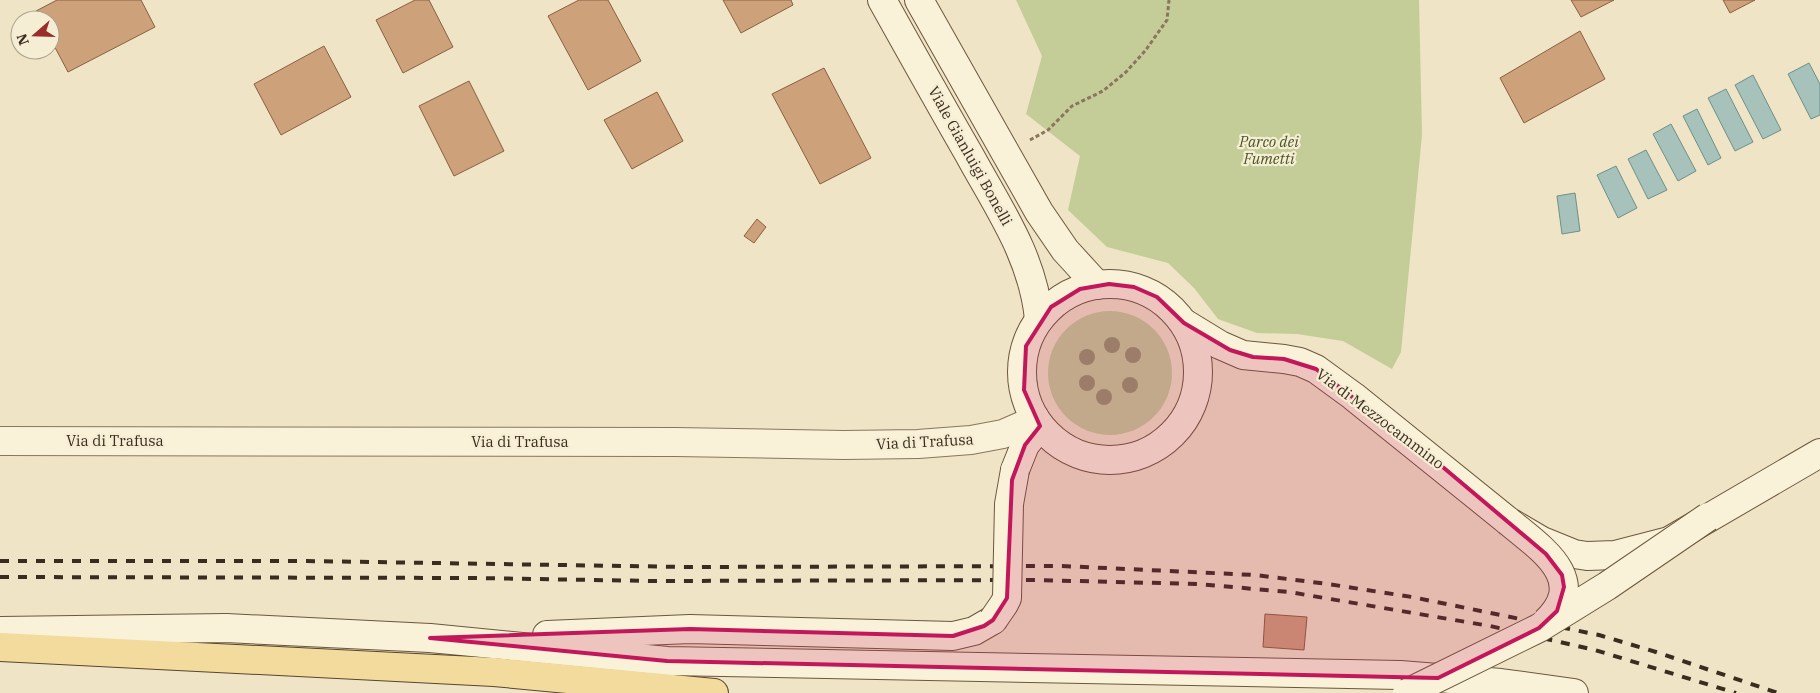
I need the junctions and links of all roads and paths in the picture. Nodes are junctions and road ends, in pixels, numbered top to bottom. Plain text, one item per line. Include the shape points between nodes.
1 (882, 0) edge
2 (919, 0) edge
3 (1169, 0) edge
4 (1006, 155) junction
5 (1097, 284) junction
6 (1039, 319) junction
7 (1184, 323) junction
8 (1038, 422) junction
9 (0, 441) edge
10 (1820, 453) edge
11 (1708, 517) junction
12 (1508, 521) junction
13 (1539, 628) junction
14 (0, 631) edge
15 (430, 638) junction
16 (0, 647) edge
17 (714, 693) edge
18 (1406, 693) edge
19 (1574, 693) edge

1 - 6 main road, Viale Gianluigi Bonelli via 1009,224 1029,271 1037,297
2 - 4 main road
3 - 4 path via 1166,20 1126,72 1103,91 1072,106 1048,130
4 - 5 main road via 1052,232
5 - 6 main road via 1064,296
5 - 7 main road via 1122,284 1146,291 1167,304
6 - 8 main road via 1026,346 1022,376 1028,404
7 - 8 main road via 1199,366 1197,388 1191,410 1183,423 1162,444 1135,458 1105,461 1062,447
7 - 12 main road, Via di Mezzocammino via 1243,355 1300,362 1316,369
8 - 9 main road, Via di Trafusa via 1003,434 971,440 918,444
8 - 15 main road, bridge via 1015,470 1009,504 1006,598 993,620 974,631 952,636 690,629
10 - 11 main road, Via di Mezzocammino
11 - 12 main road, Via di Mezzocammino, bridge via 1669,541 1601,556 1562,550
11 - 13 main road, Via di Mezzocammino, bridge via 1614,582
12 - 13 main road, Via di Mezzocammino, bridge via 1546,554 1562,575 1560,606
13 - 18 main road, bridge
14 - 15 main road via 226,628
15 - 19 main road via 668,661 1400,675 1493,682
16 - 17 main road via 494,672

